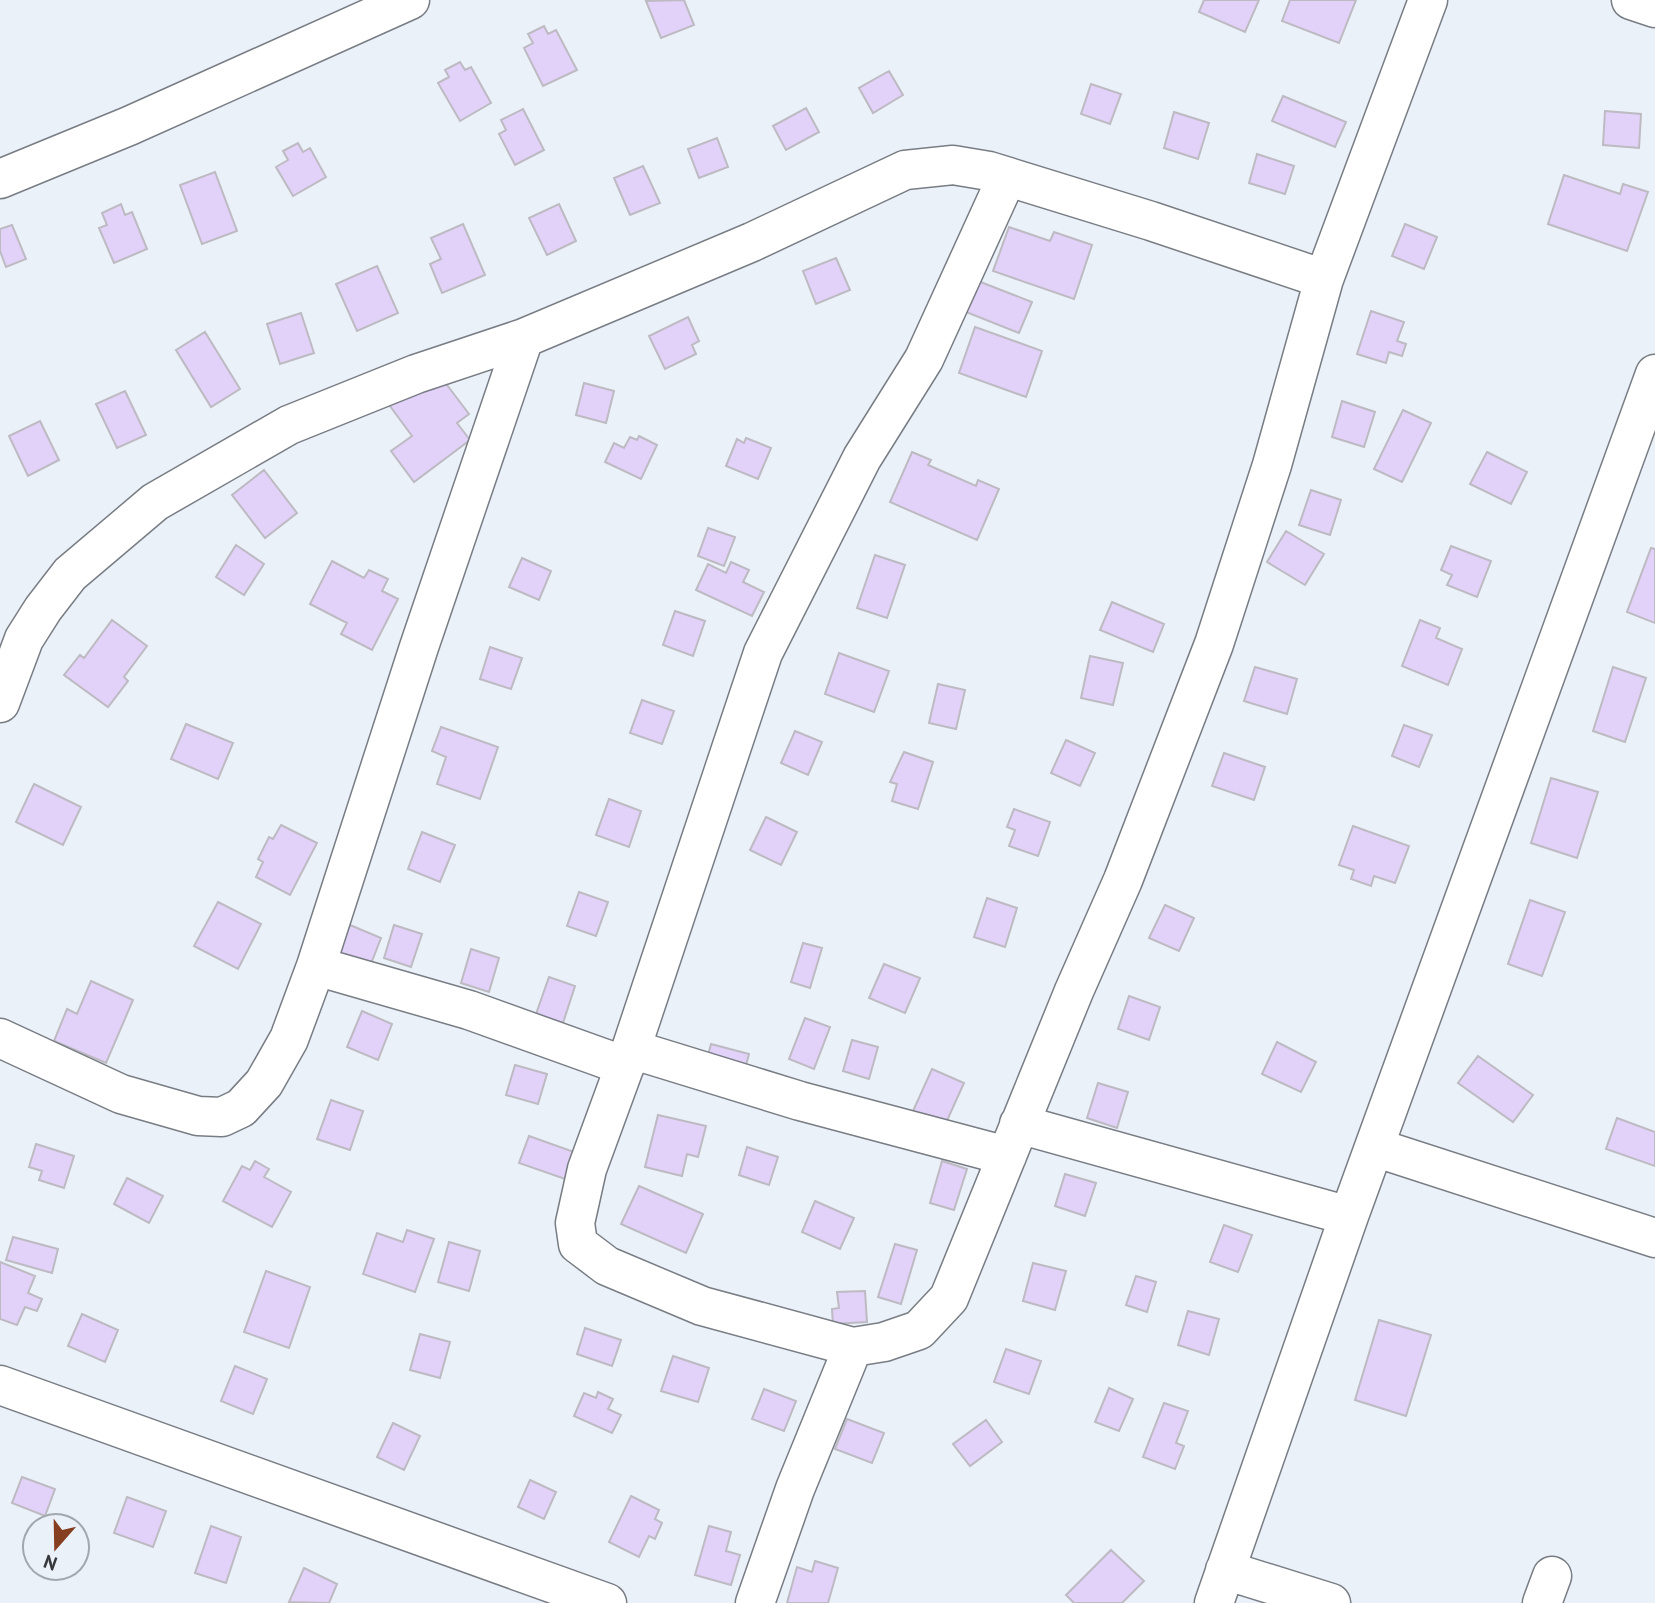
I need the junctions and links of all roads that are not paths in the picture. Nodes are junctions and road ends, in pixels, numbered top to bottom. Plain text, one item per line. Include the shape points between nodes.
1 (410, 0) edge
2 (1428, 0) edge
3 (1631, 0) edge
4 (1655, 8) edge
5 (1007, 177) junction
6 (0, 179) edge
7 (1324, 279) junction
8 (524, 338) junction
9 (1655, 374) edge
10 (0, 703) edge
11 (316, 966) junction
12 (0, 1038) edge
13 (628, 1057) junction
14 (1013, 1140) junction
15 (1374, 1147) junction
16 (1349, 1216) junction
17 (1655, 1238) edge
18 (853, 1347) junction
19 (0, 1385) edge
20 (1220, 1587) edge
21 (607, 1603) edge
22 (755, 1603) edge
23 (1331, 1603) edge

1 - 6 street
2 - 7 street
3 - 4 street
5 - 7 street
5 - 8 street via 953,165 905,170 752,242
5 - 13 street via 923,359 849,482 763,653
7 - 14 street via 1272,465 1214,644 1124,880
8 - 10 street via 416,374 289,425 155,502 70,574 24,639
8 - 11 street
9 - 15 street
11 - 12 street via 289,1040 264,1083 241,1108 222,1117 198,1116 121,1094
11 - 13 street
13 - 14 street via 800,1101
13 - 18 street via 587,1169 575,1223 578,1244 607,1266 702,1306
14 - 16 street
14 - 18 street via 949,1298 919,1331
15 - 16 street
15 - 17 street
16 - 20 street
18 - 22 street
19 - 21 street
20 - 23 street

